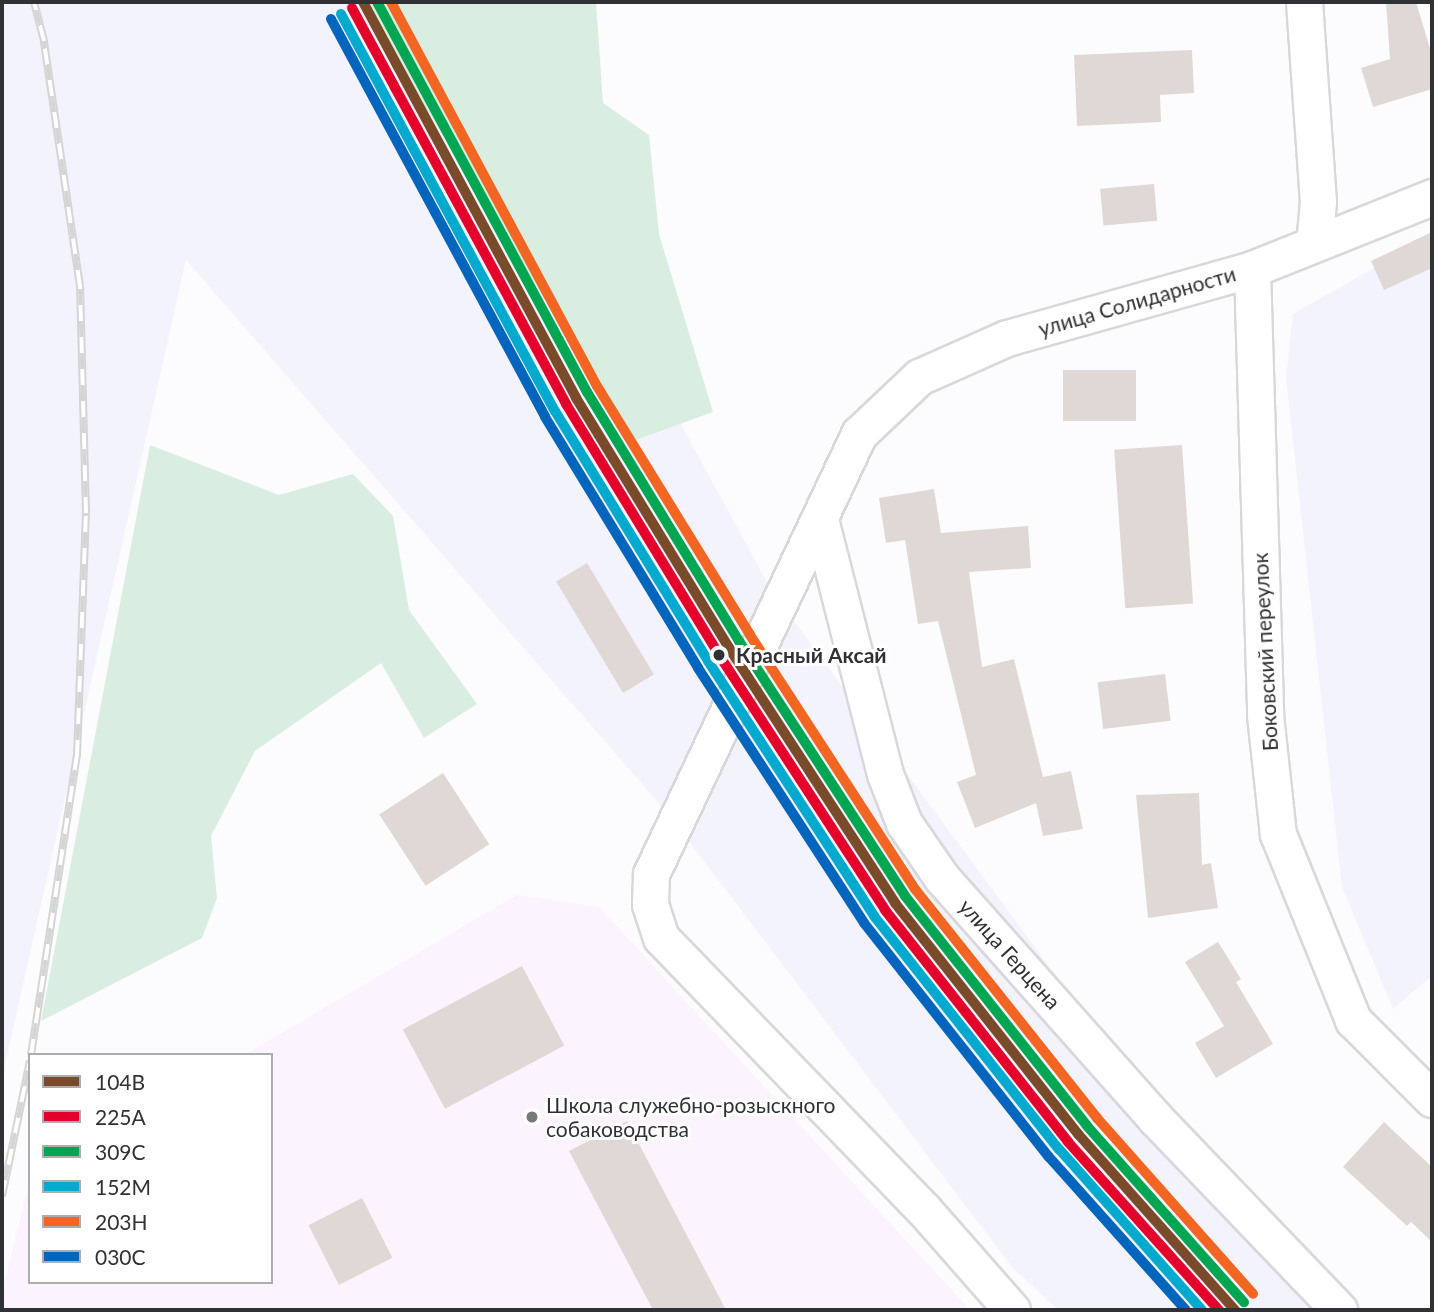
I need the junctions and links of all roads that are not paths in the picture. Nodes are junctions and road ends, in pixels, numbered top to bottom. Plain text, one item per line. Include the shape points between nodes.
1 (1304, 2) edge
2 (1432, 197) edge
3 (1314, 244) junction
4 (1252, 269) junction
5 (820, 519) junction
6 (1432, 1099) edge
7 (1012, 1310) edge
8 (1339, 1310) edge

1 - 3 street via 1318,202
2 - 3 street, улица Солидарности
3 - 4 street, улица Солидарности
4 - 5 street, улица Солидарности via 1007,338 919,377 859,434
4 - 6 street, Боковский переулок via 1265,715 1278,834 1353,1020
5 - 7 street via 651,874 650,904 661,938 924,1210
5 - 8 street, улица Герцена via 885,774 904,823 942,878 1145,1107

